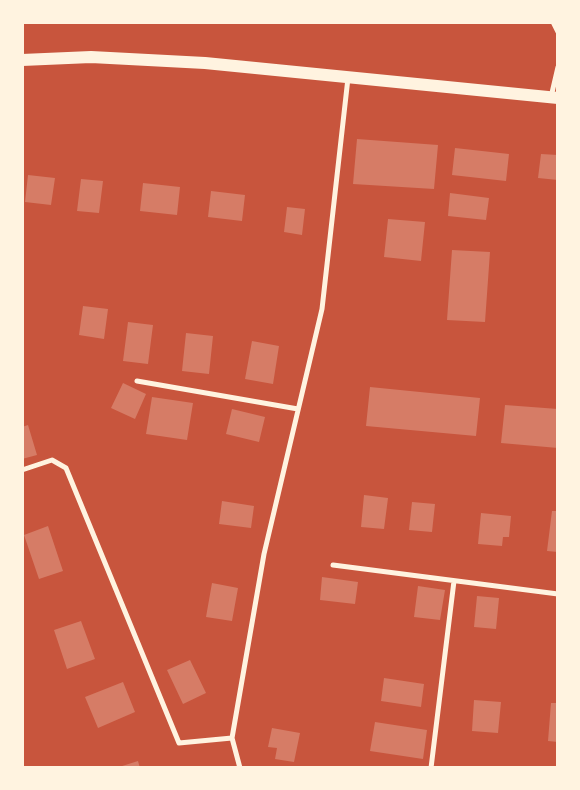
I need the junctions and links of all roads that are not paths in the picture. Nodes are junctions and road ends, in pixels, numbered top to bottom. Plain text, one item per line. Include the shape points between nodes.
1 (553, 22) edge
2 (558, 32) edge
3 (22, 60) edge
4 (558, 68) edge
5 (348, 78) junction
6 (554, 97) edge
7 (137, 381) dead end
8 (298, 409) junction
9 (22, 470) edge
10 (333, 565) dead end
11 (454, 581) junction
12 (558, 594) edge
13 (232, 738) junction
14 (240, 768) edge
15 (431, 768) edge

1 - 2 street
3 - 5 main road via 120,58 206,63
4 - 6 street
5 - 6 main road
5 - 8 street via 322,309
7 - 8 street
8 - 13 street via 264,554
9 - 13 street via 52,460 66,468 179,743
10 - 11 street
11 - 12 street
11 - 15 street
13 - 14 street

